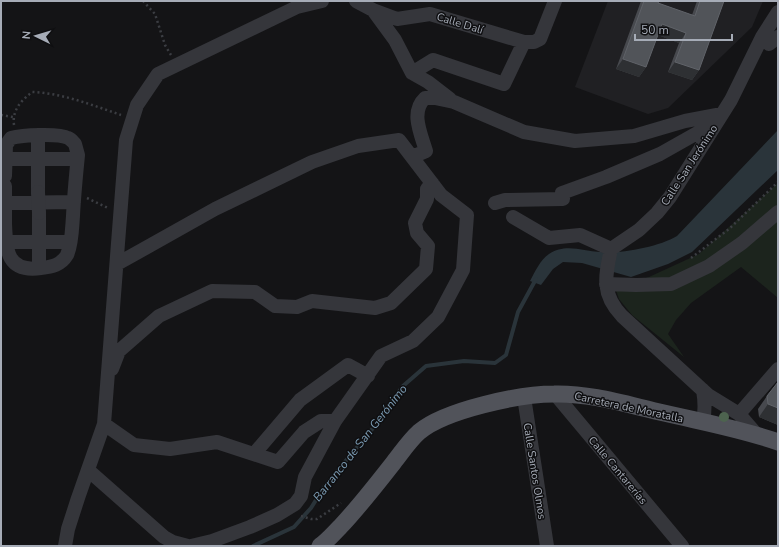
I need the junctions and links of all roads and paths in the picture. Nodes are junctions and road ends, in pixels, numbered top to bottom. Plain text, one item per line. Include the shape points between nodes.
1 (143, 1) edge
2 (322, 1) edge
3 (356, 1) edge
4 (555, 1) edge
5 (373, 10) junction
6 (778, 12) edge
7 (762, 37) junction
8 (778, 37) edge
9 (524, 42) junction
10 (177, 65) junction
11 (412, 73) junction
12 (454, 102) junction
13 (722, 114) junction
14 (1, 115) edge
15 (13, 117) junction
16 (133, 119) junction
17 (714, 127) junction
18 (38, 135) junction
19 (15, 137) junction
20 (412, 157) junction
21 (5, 159) junction
22 (77, 159) junction
23 (38, 160) junction
24 (778, 182) edge
25 (432, 183) junction
26 (5, 203) junction
27 (495, 203) dead end
28 (74, 206) junction
29 (778, 212) edge
30 (121, 214) junction
31 (513, 217) dead end
32 (6, 242) junction
33 (39, 242) junction
34 (70, 242) junction
35 (611, 251) junction
36 (686, 262) dead end
37 (117, 264) junction
38 (39, 268) junction
39 (607, 277) junction
40 (778, 369) edge
41 (368, 376) junction
42 (106, 386) junction
43 (702, 390) junction
44 (555, 394) junction
45 (524, 397) junction
46 (723, 404) junction
47 (739, 414) junction
48 (704, 418) junction
49 (335, 421) junction
50 (104, 424) junction
51 (727, 428) junction
52 (758, 436) junction
53 (778, 442) edge
54 (254, 454) junction
55 (88, 470) junction
56 (65, 546) edge
57 (188, 546) edge
58 (191, 546) edge
59 (320, 546) edge
60 (547, 546) edge
61 (682, 546) edge

1 - 10 path via 155,14 165,45
2 - 10 street via 297,7
3 - 5 street, Calle Dalí
4 - 9 street via 540,39
5 - 9 street, Calle Dalí via 397,19 430,14
5 - 11 street via 395,40
6 - 7 street, Calle San Jerónimo
7 - 8 street via 769,44
7 - 13 street, Calle San Jerónimo
9 - 11 street via 504,84 433,60
10 - 16 street via 158,74 137,105
11 - 12 street
12 - 13 street via 524,132 575,141 634,136 685,121
12 - 20 street via 435,98 425,98 421,102 417,111 418,122 426,151
13 - 17 street, Calle San Jerónimo
14 - 15 path
15 - 16 path via 20,101 32,92 46,92
15 - 19 path
16 - 30 street via 126,140
17 - 27 street via 699,132 660,154 562,193 563,199 505,200
17 - 35 street, Calle San Jerónimo via 657,213
18 - 19 street
18 - 22 street via 67,137 76,144
18 - 23 street
19 - 21 street via 6,145
20 - 25 street
20 - 37 street via 399,140 358,146 312,162 215,209
21 - 23 street
21 - 26 street
22 - 23 street
22 - 28 street
23 - 33 street, bridge
24 - 36 path via 729,229
25 - 41 street via 441,195 467,216 463,270 438,317 413,341 381,356
25 - 42 street via 427,189 427,199 415,223 417,233 428,246 426,268 391,303 375,308 312,301 298,307 275,306 255,292 212,291 159,316 119,351
26 - 28 street
26 - 32 street
28 - 30 path via 81,209 86,198
28 - 34 street
29 - 39 street via 742,244 709,266 671,284 636,285
30 - 37 street
31 - 35 street via 549,238 580,234
32 - 33 street
32 - 38 street via 14,263 22,267
33 - 34 street
33 - 38 street
34 - 38 street via 62,261 52,267
35 - 39 street
37 - 42 street
39 - 43 street via 609,299 615,309
40 - 47 street
41 - 49 street
41 - 54 street via 348,365 300,400
42 - 50 street
43 - 46 street
43 - 48 street via 705,401
44 - 45 main road, Carretera de Moratalla
44 - 48 main road, Carretera de Moratalla
44 - 61 street, Calle Cantarerías
45 - 59 main road, Carretera de Moratalla via 464,410 441,419 420,432 357,509
45 - 60 street, Calle Santos Olmos
46 - 47 street
46 - 48 street via 709,407
47 - 51 street via 742,420 740,427
47 - 52 street
48 - 51 main road, Carretera de Moratalla
49 - 54 street via 321,421 304,432 278,462
49 - 58 street via 305,477 301,496 295,504 250,527
50 - 54 street via 134,445 170,449 217,442
50 - 55 street
51 - 52 main road, Carretera de Moratalla
52 - 53 main road, Carretera de Moratalla
55 - 56 street via 68,529
55 - 57 street via 164,536 173,542

